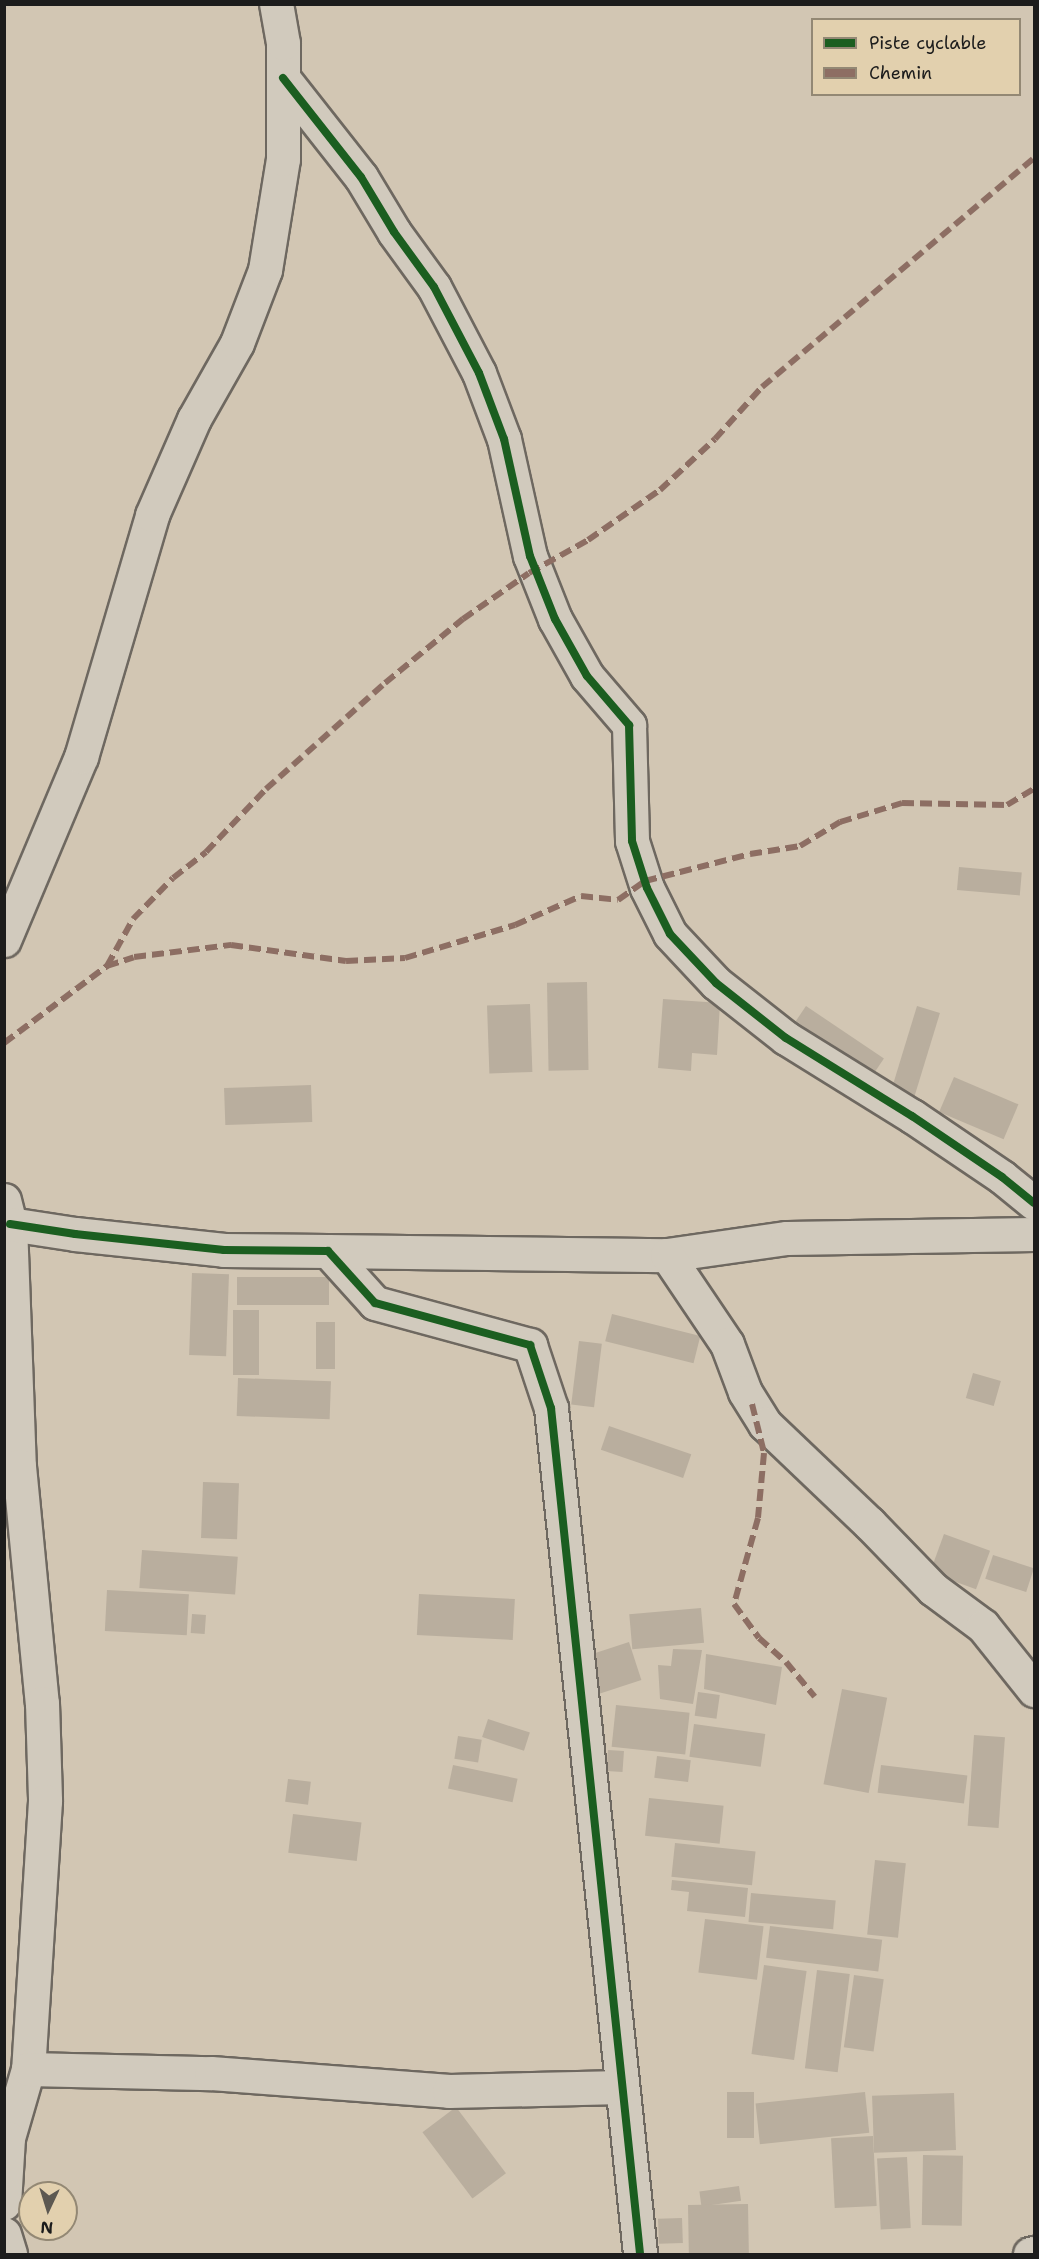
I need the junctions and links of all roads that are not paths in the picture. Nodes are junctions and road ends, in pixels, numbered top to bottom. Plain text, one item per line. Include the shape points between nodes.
1 (276, 4) edge
2 (283, 78) junction
3 (4, 940) edge
4 (1035, 1203) edge
5 (7, 1212) edge
6 (1035, 1234) edge
7 (328, 1251) junction
8 (667, 1255) junction
9 (1035, 1690) edge
10 (28, 2069) junction
11 (622, 2087) junction
12 (4, 2203) edge
13 (4, 2234) edge
14 (1035, 2253) edge
15 (10, 2254) edge
16 (640, 2254) edge
17 (1030, 2254) edge

1 - 2 street via 283,43
2 - 3 street via 283,159 265,270 237,343 194,419 152,515 81,756
2 - 4 street via 361,177 434,287 479,373 504,439 530,556 555,619 587,676 629,725 632,841 647,888 670,934 716,983 786,1038 912,1116
5 - 7 street via 75,1234 224,1250
5 - 10 street via 19,1466 42,1703 45,1801
6 - 8 street via 787,1238
7 - 8 street
7 - 11 street via 375,1303 530,1345 551,1408
8 - 9 street via 727,1344 745,1392 765,1424 933,1589 983,1626
10 - 11 street via 211,2073 449,2091
10 - 12 street via 8,2138
11 - 16 street
13 - 15 street
14 - 17 street

